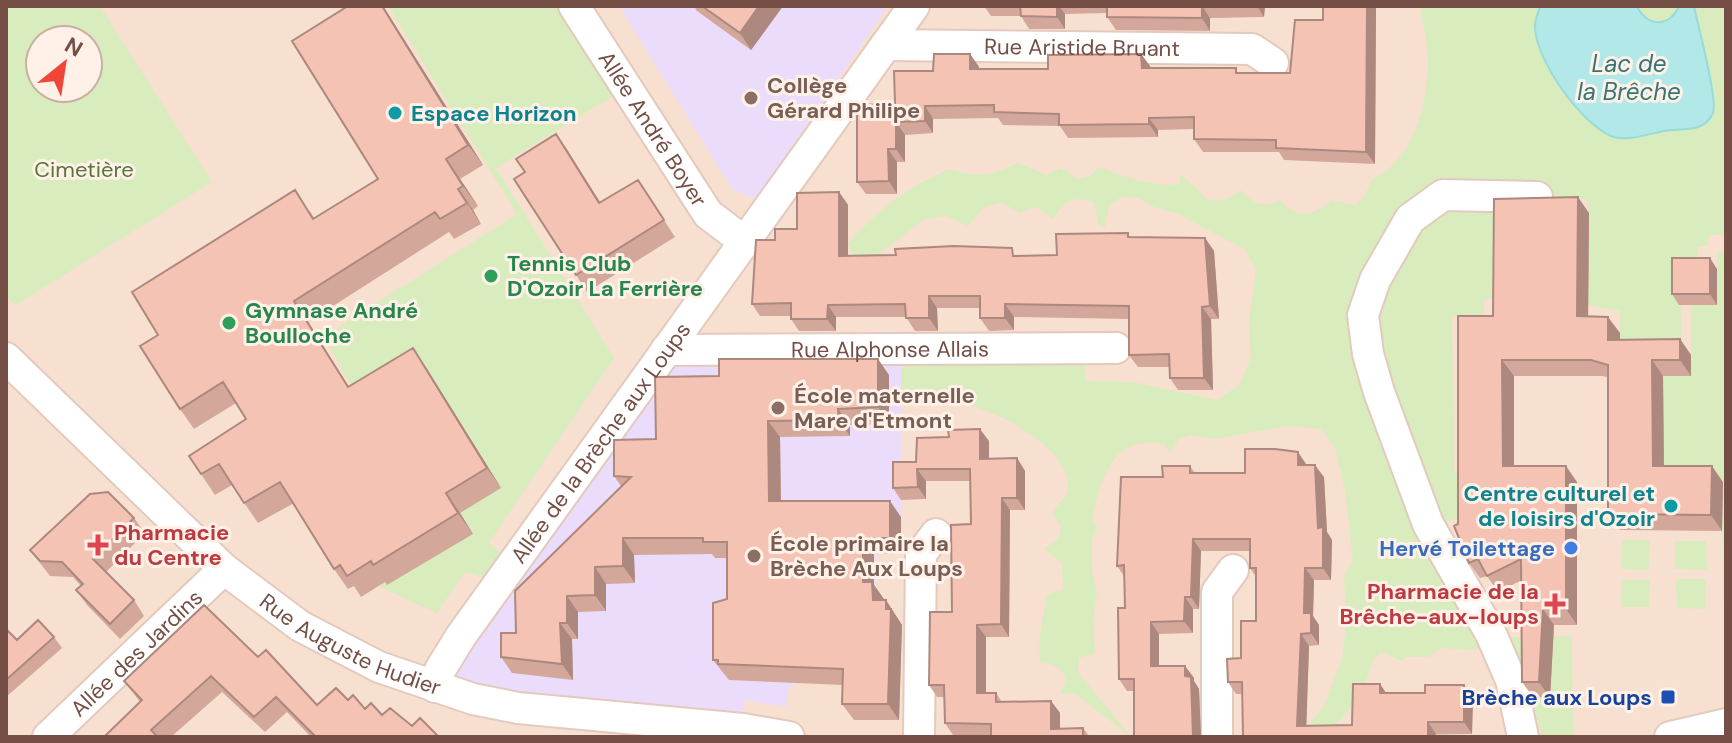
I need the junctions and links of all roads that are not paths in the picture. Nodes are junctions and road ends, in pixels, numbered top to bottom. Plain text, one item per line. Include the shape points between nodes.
1 (574, 6) edge
2 (914, 6) edge
3 (886, 45) junction
4 (1273, 63) dead end
5 (1537, 197) edge
6 (745, 242) junction
7 (1116, 348) dead end
8 (666, 350) junction
9 (6, 358) edge
10 (936, 534) dead end
11 (224, 569) junction
12 (1233, 570) dead end
13 (435, 687) junction
14 (531, 724) edge
15 (1726, 724) edge
16 (48, 737) edge
17 (789, 737) edge
18 (919, 737) edge
19 (1217, 737) edge
20 (1523, 737) edge
21 (1670, 737) edge

1 - 6 street, Allée André Boyer via 708,214
2 - 3 street, Allée de la Brèche aux Loups
3 - 4 street, Rue Aristide Bruant via 1252,49
3 - 6 street, Allée de la Brèche aux Loups
5 - 20 street via 1443,195 1410,219 1375,280 1363,315 1379,392 1428,524 1491,634 1511,680
6 - 8 street, Allée de la Brèche aux Loups
7 - 8 street, Rue Alphonse Allais
8 - 13 street, Allée de la Brèche aux Loups via 461,636
9 - 11 street, Rue Auguste Hudier
10 - 18 street via 921,554
11 - 13 street, Rue Auguste Hudier via 300,626 379,667
11 - 16 street, Allée des Jardins
12 - 19 street via 1217,592
13 - 14 street, Rue Auguste Hudier
14 - 17 street, Rue Auguste Hudier via 743,729
15 - 21 street

